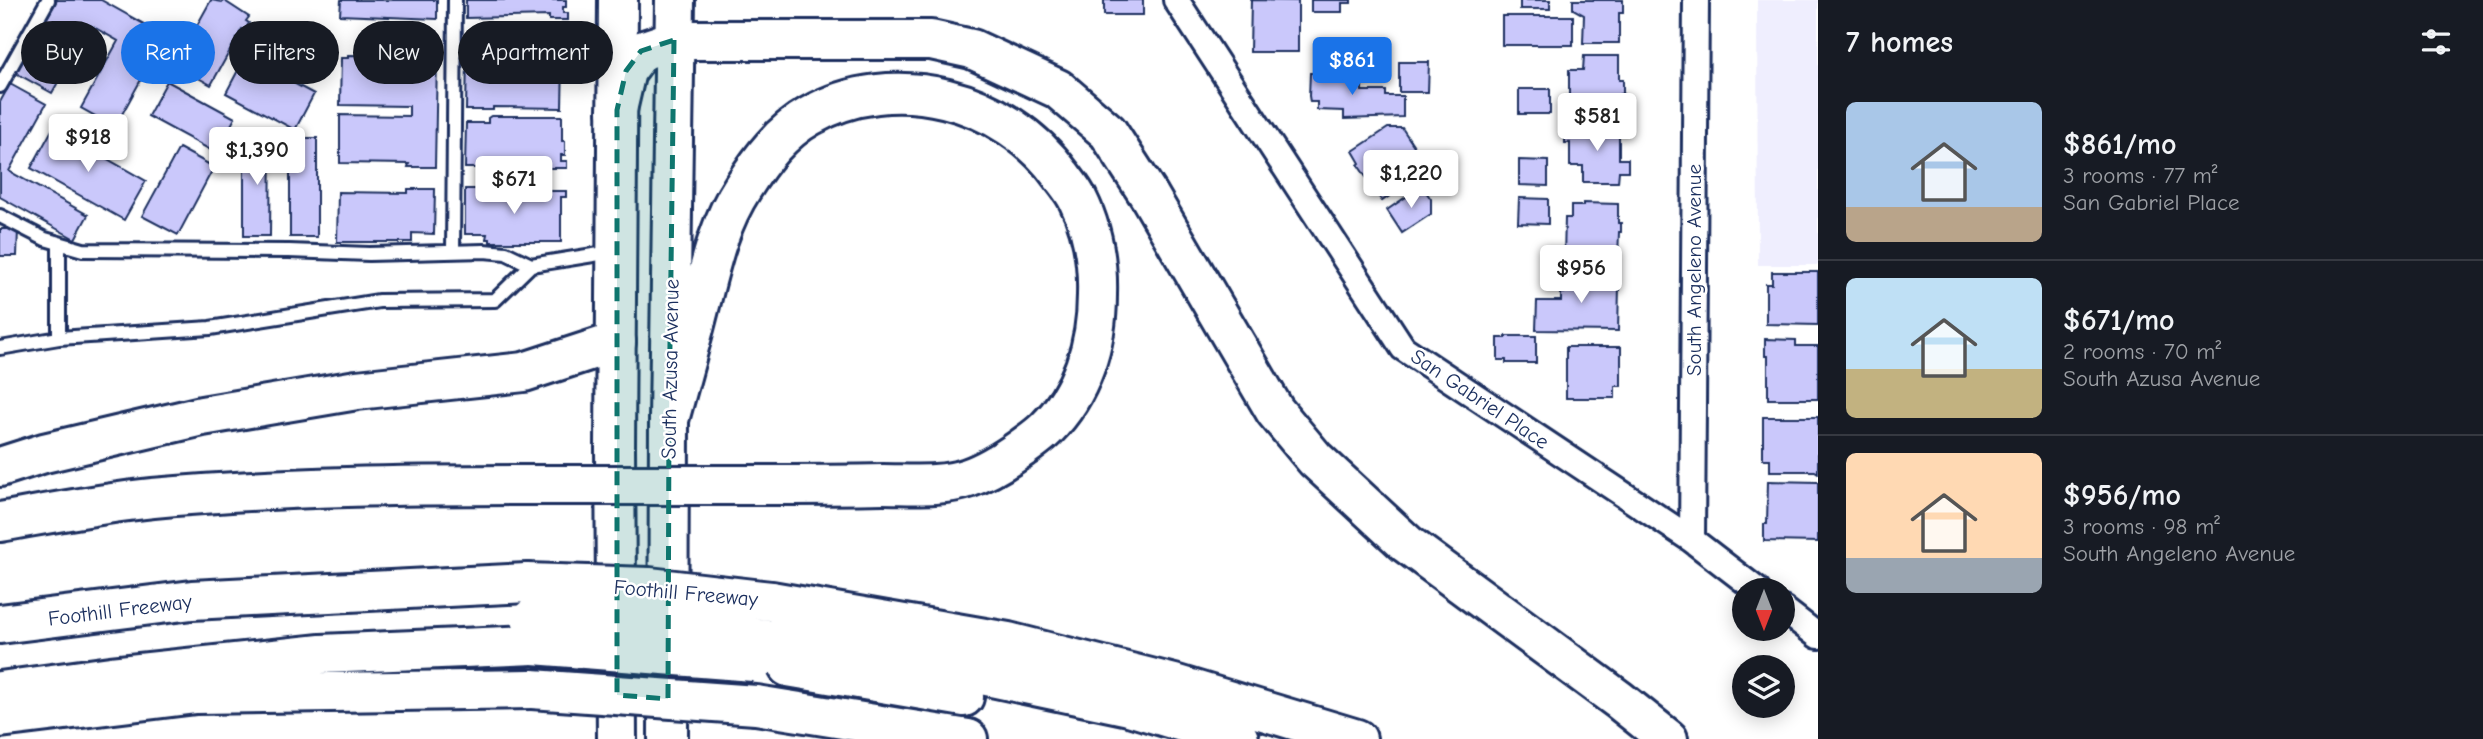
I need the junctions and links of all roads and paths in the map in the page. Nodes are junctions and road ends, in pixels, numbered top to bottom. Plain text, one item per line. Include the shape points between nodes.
1 (48, 0) edge
2 (455, 0) edge
3 (618, 0) edge
4 (675, 0) edge
5 (1696, 0) edge
6 (1176, 1) edge
7 (674, 40) junction
8 (0, 86) edge
9 (617, 110) junction
10 (0, 216) edge
11 (59, 243) junction
12 (616, 251) junction
13 (453, 252) junction
14 (531, 265) junction
15 (59, 338) junction
16 (615, 342) junction
17 (0, 348) edge
18 (669, 420) junction
19 (0, 467) edge
20 (0, 522) edge
21 (1692, 540) junction
22 (1741, 578) edge
23 (530, 616) junction
24 (1796, 619) edge
25 (0, 624) edge
26 (1818, 636) edge
27 (767, 651) junction
28 (0, 665) edge
29 (0, 691) edge
30 (0, 718) edge
31 (617, 739) edge
32 (668, 739) edge
33 (968, 739) edge
34 (1154, 739) edge
35 (1239, 739) edge
36 (1357, 739) edge
37 (1668, 739) edge

1 - 8 lane
2 - 13 lane
3 - 9 main road
4 - 7 main road, South Azusa Avenue
5 - 21 street, South Angeleno Avenue
6 - 21 street, San Gabriel Place via 1403,348
7 - 9 main road via 641,51 626,71
7 - 18 main road, South Azusa Avenue
7 - 37 main road via 930,40 972,49 1058,89 1108,132 1275,411 1315,459 1407,544
9 - 12 main road
10 - 11 lane
11 - 13 lane via 83,250
11 - 15 lane
12 - 14 lane
12 - 16 main road
13 - 14 lane via 506,253
14 - 15 lane via 495,300 379,301 210,328
15 - 17 lane
16 - 19 main road via 524,372 357,390 202,416
16 - 31 main road
18 - 20 main road, bridge via 719,235 760,162 780,138 807,117 868,94 945,97 1002,120 1047,155 1077,198 1092,236 1098,275 1097,323 1088,361 1070,398 1046,430 1002,462 967,479 929,484 258,490 152,498
18 - 32 main road, South Azusa Avenue
21 - 22 street, San Gabriel Place
23 - 25 main road, Foothill Freeway via 192,600
23 - 27 main road, bridge via 650,625
23 - 28 main road via 247,637
23 - 29 main road via 321,654
23 - 36 main road, Foothill Freeway, bridge via 649,587 771,601 1008,642 1174,684
24 - 26 street
27 - 34 main road
27 - 35 main road via 883,654 1129,706
30 - 33 main road, bridge via 196,694 532,689 756,705

